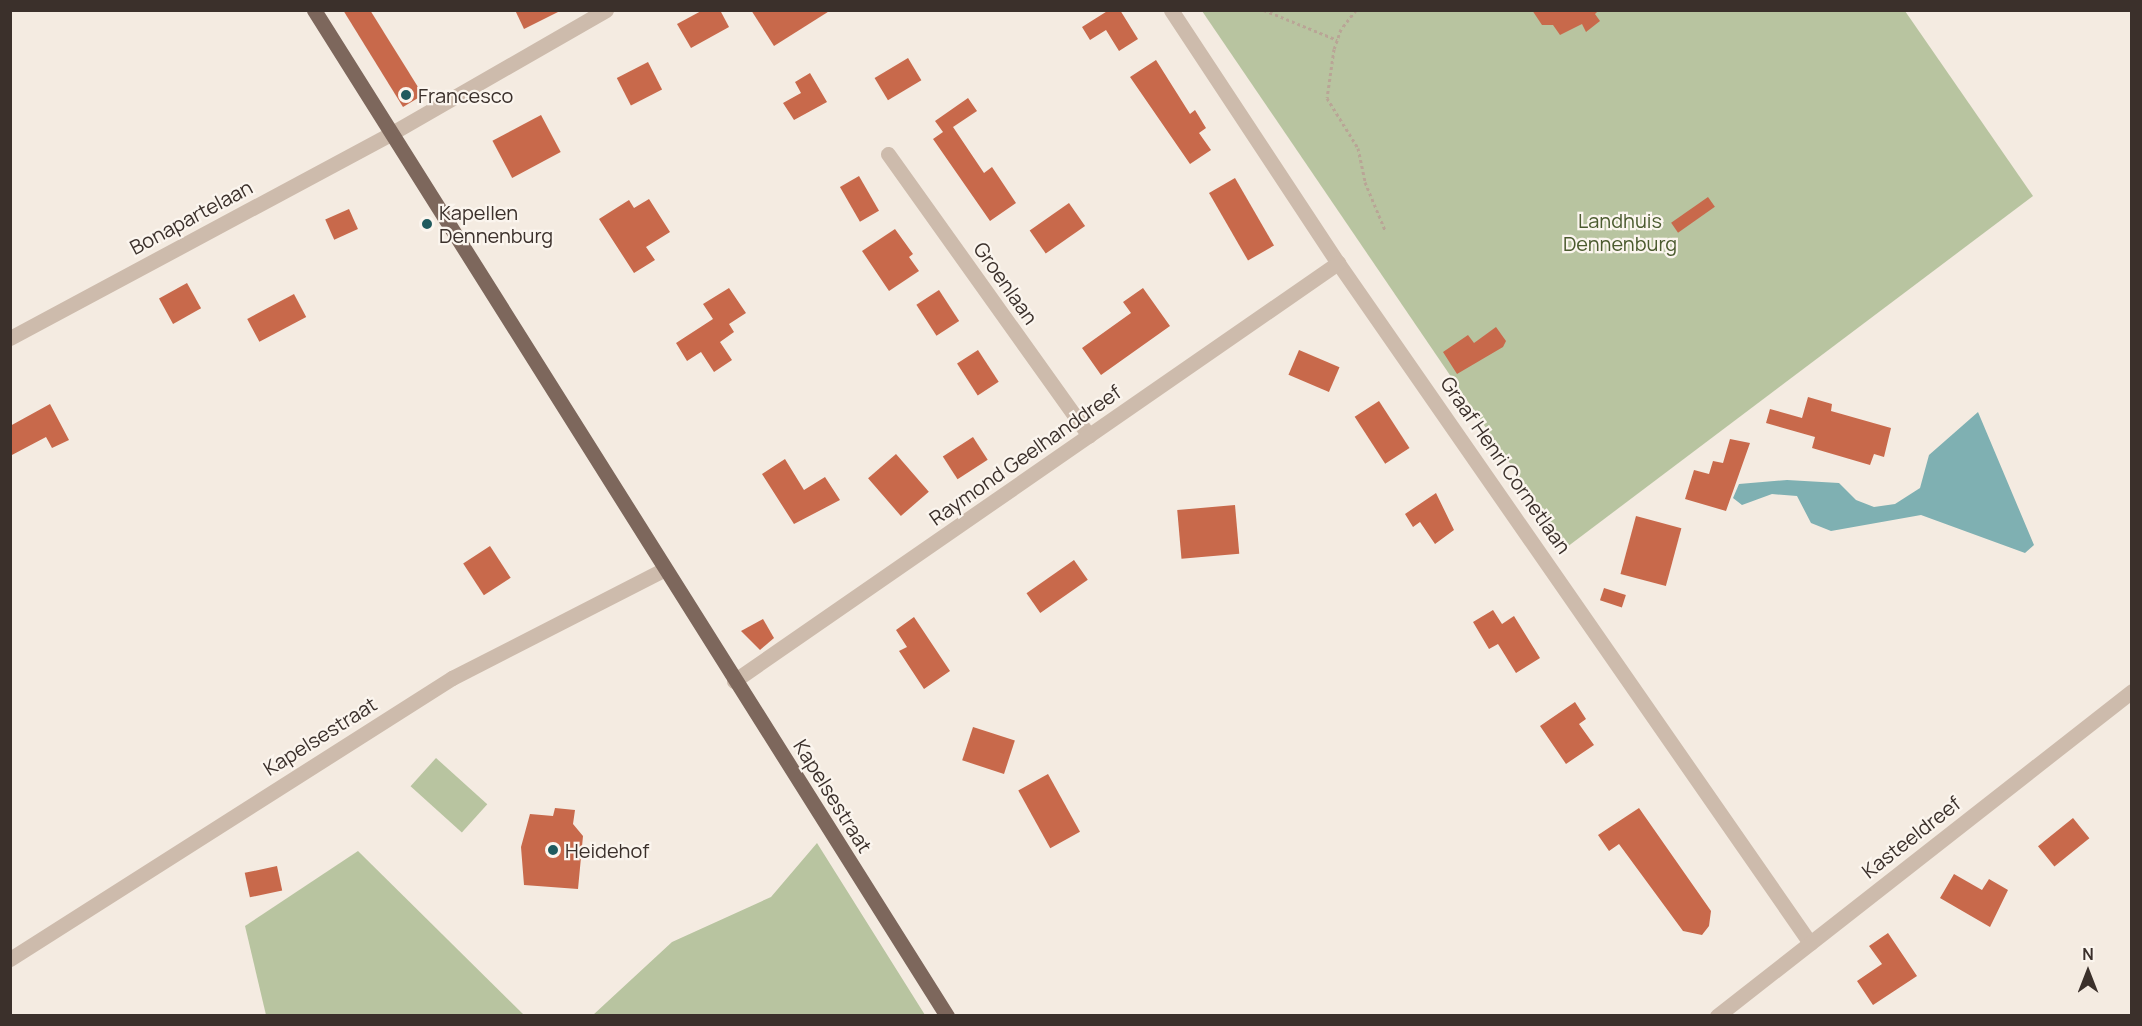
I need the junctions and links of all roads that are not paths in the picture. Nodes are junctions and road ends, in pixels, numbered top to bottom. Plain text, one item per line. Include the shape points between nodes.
1 (314, 10) edge
2 (606, 10) edge
3 (1171, 10) edge
4 (392, 133) junction
5 (888, 154) dead end
6 (1338, 263) junction
7 (10, 338) edge
8 (1089, 436) junction
9 (663, 570) junction
10 (734, 681) junction
11 (2132, 691) edge
12 (1810, 943) junction
13 (10, 958) edge
14 (947, 1016) edge
15 (1716, 1016) edge

1 - 4 main road, Kapelsestraat
2 - 4 street, Bonapartelaan
3 - 6 street, Graaf Henri Cornetlaan
4 - 7 street, Bonapartelaan
4 - 9 main road, Kapelsestraat
5 - 8 street, Groenlaan
6 - 8 street, Raymond Geelhanddreef
6 - 12 street, Graaf Henri Cornetlaan
8 - 10 street, Raymond Geelhanddreef
9 - 10 main road, Kapelsestraat
9 - 13 street, Kapelsestraat via 452,678
10 - 14 main road, Kapelsestraat
11 - 12 street, Kasteeldreef
12 - 15 street, Kasteeldreef

